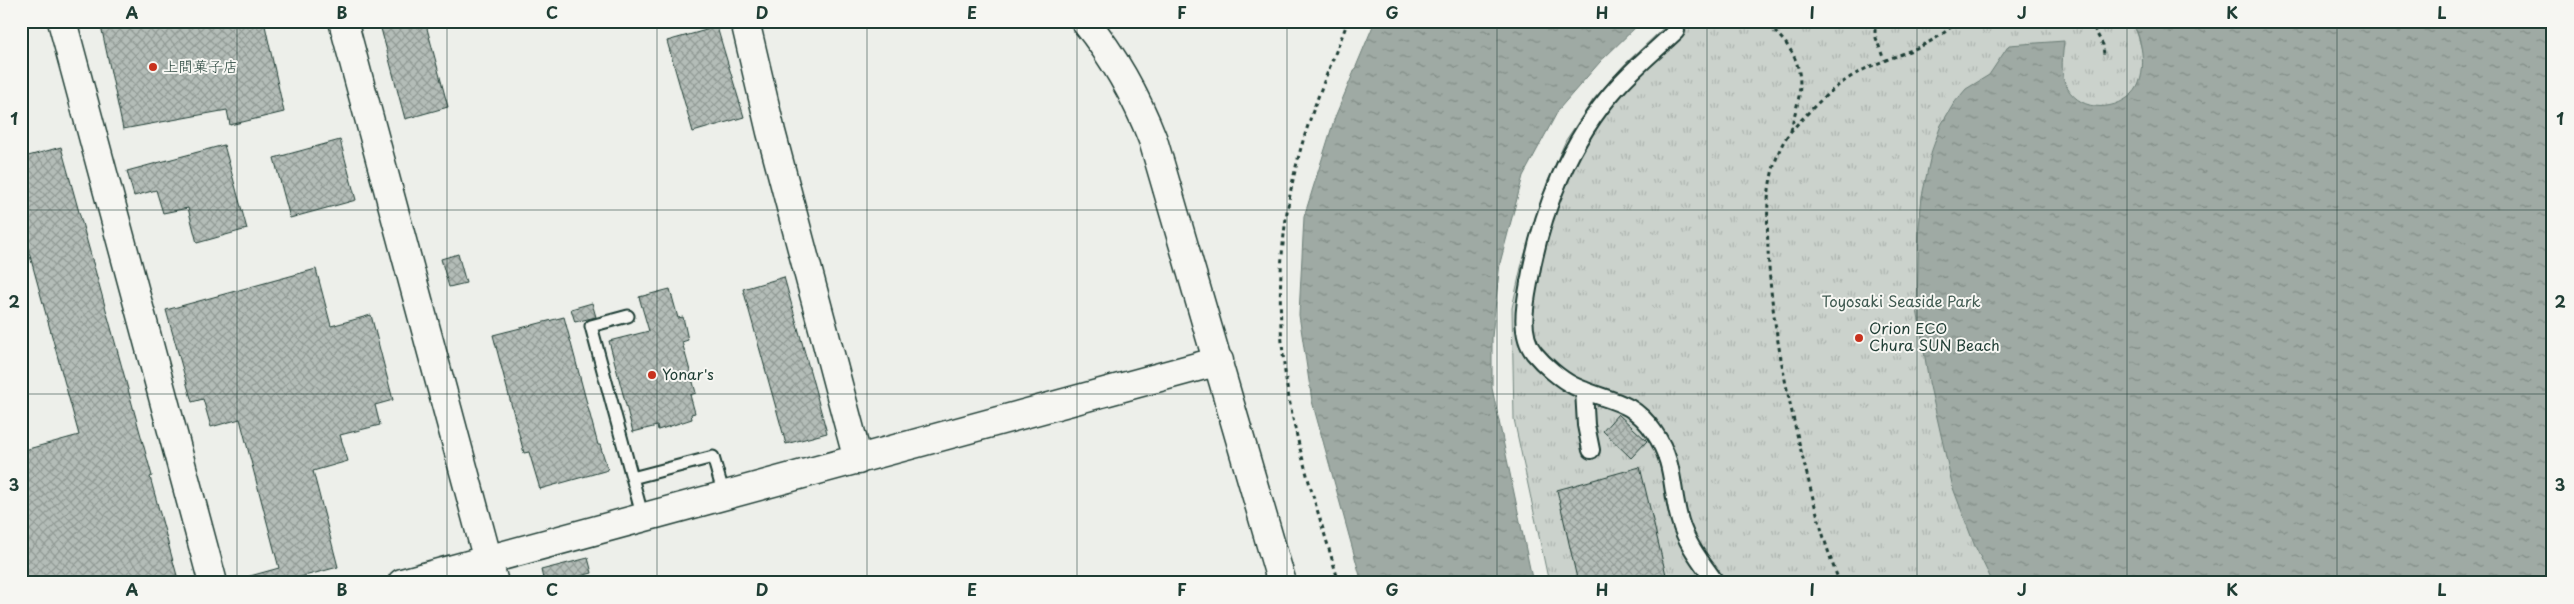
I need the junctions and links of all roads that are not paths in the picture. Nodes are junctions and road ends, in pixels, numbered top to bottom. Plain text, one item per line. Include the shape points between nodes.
1 (62, 21) edge
2 (343, 21) edge
3 (745, 21) edge
4 (1085, 21) edge
5 (1676, 31) dead end
6 (628, 316) dead end
7 (1219, 361) junction
8 (1584, 390) junction
9 (1591, 450) dead end
10 (858, 460) junction
11 (632, 478) junction
12 (724, 496) junction
13 (643, 518) junction
14 (490, 571) edge
15 (213, 583) edge
16 (402, 583) edge
17 (1282, 583) edge
18 (1716, 583) edge

1 - 15 street
2 - 14 street
3 - 10 street via 773,141
4 - 7 street via 1131,88 1153,140
5 - 8 street via 1618,86 1596,113 1567,161 1550,201 1533,259 1526,301 1528,345 1543,363 1573,386
6 - 11 lane via 591,326
7 - 10 street
7 - 17 street
8 - 9 street
8 - 18 street via 1624,404 1640,415 1654,431 1671,467 1679,520 1685,537
10 - 12 street
11 - 12 lane via 713,457
11 - 13 lane
12 - 13 street
13 - 14 street
14 - 16 street

